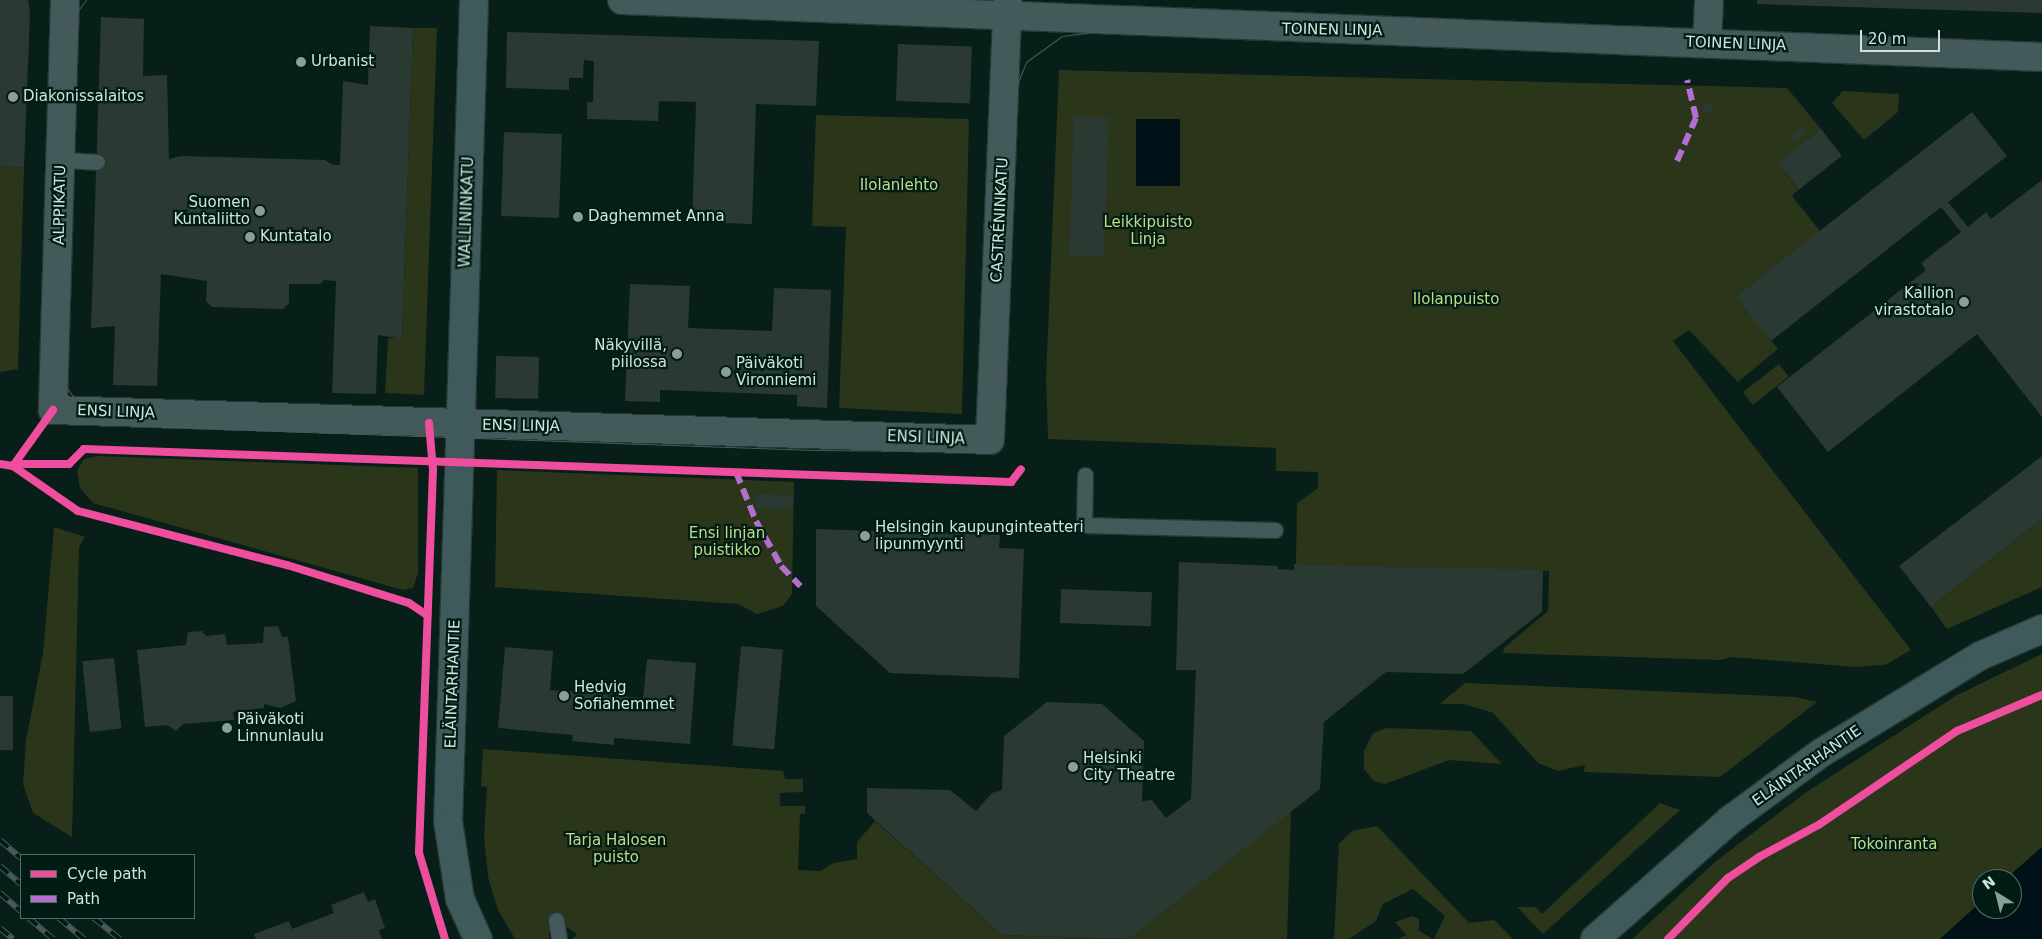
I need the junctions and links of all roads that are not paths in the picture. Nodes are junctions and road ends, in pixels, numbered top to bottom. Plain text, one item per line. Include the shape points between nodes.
1 (65, 0) edge
2 (474, 0) edge
3 (622, 0) edge
4 (1709, 0) edge
5 (1008, 7) edge
6 (1707, 43) junction
7 (2042, 57) edge
8 (62, 160) junction
9 (97, 162) dead end
10 (53, 410) joint
11 (461, 425) junction
12 (990, 440) joint
13 (1085, 475) dead end
14 (1275, 530) dead end
15 (2042, 629) edge
16 (556, 920) dead end
17 (478, 939) edge
18 (559, 939) edge
19 (1595, 939) edge

1 - 8 street, ALPPIKATU
2 - 11 main road, WALLININKATU
3 - 5 street, TOINEN LINJA
4 - 6 street
5 - 6 street, TOINEN LINJA
5 - 12 street, CASTRÉNINKATU
6 - 7 street, TOINEN LINJA
8 - 9 lane
8 - 10 street, ALPPIKATU
10 - 11 street, ENSI LINJA
11 - 12 street, ENSI LINJA
11 - 17 main road, ELÄINTARHANTIE via 448,821 460,899
13 - 14 lane via 1084,525
15 - 19 main road, ELÄINTARHANTIE via 1980,656 1821,753 1730,820
16 - 18 lane

